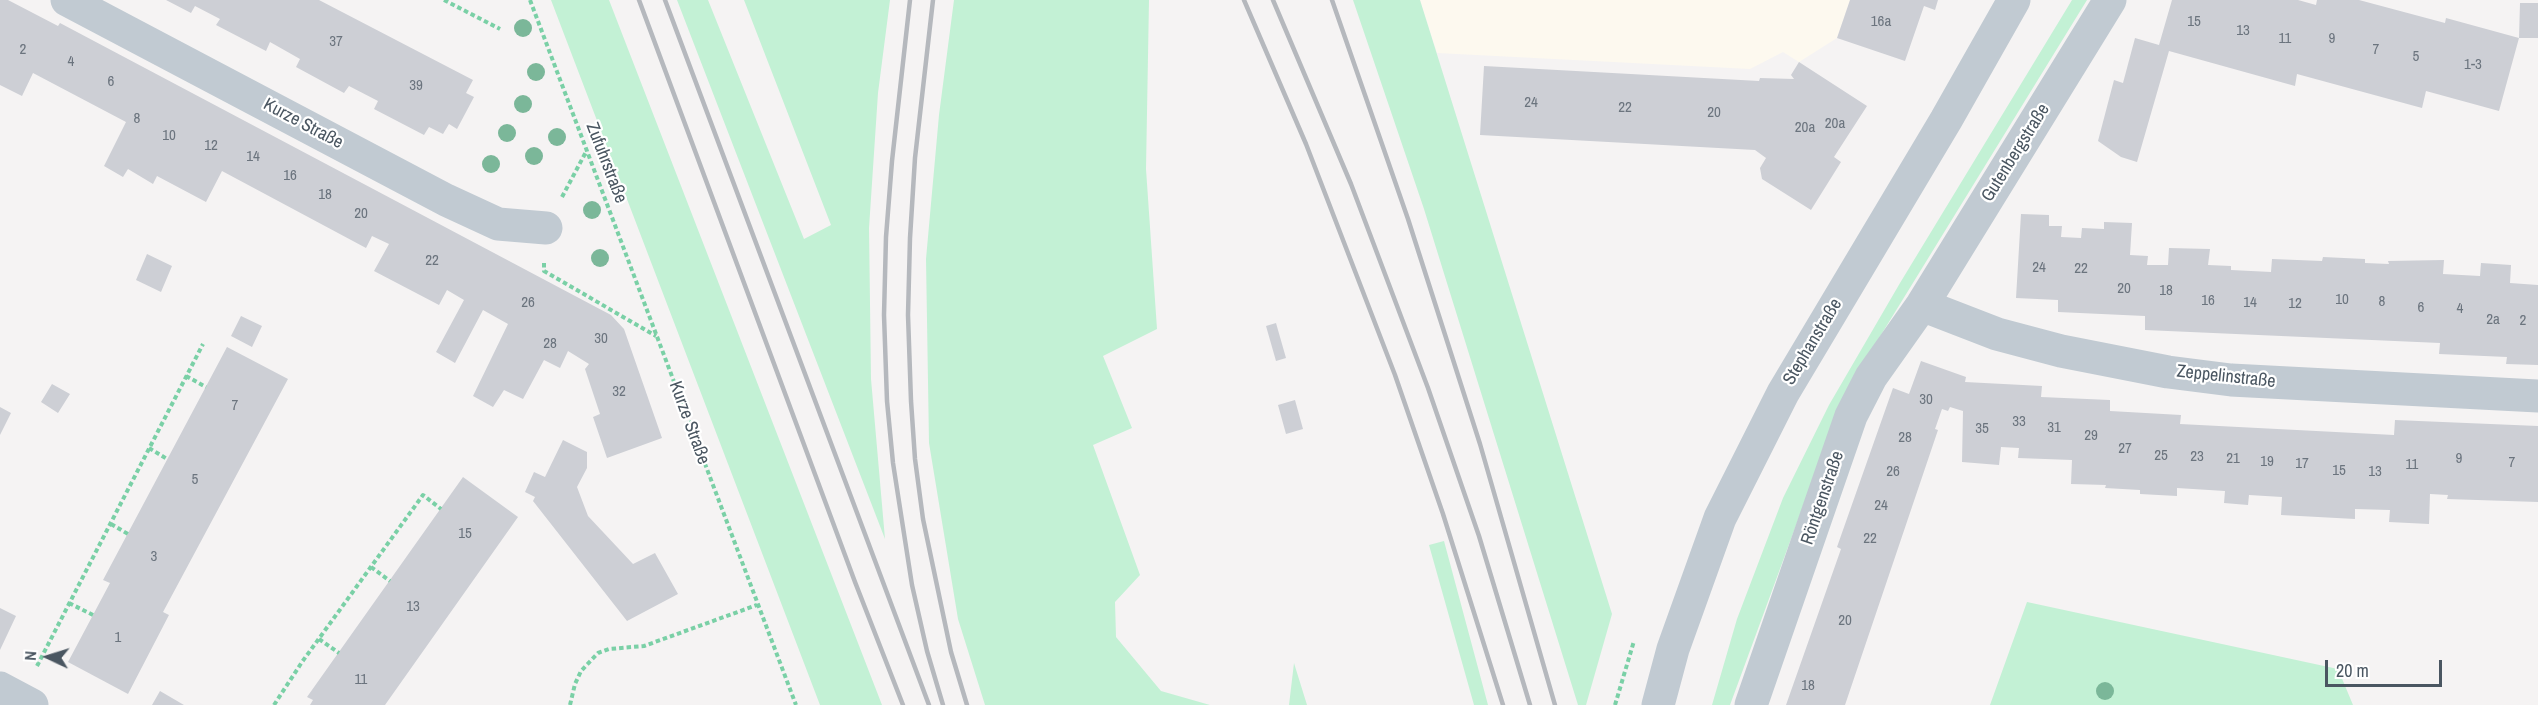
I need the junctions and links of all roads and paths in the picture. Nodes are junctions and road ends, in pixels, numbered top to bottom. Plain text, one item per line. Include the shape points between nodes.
1 (67, 0) edge
2 (444, 0) edge
3 (530, 0) edge
4 (2014, 0) edge
5 (2110, 0) edge
6 (500, 29) dead end
7 (587, 150) junction
8 (546, 228) junction
9 (1922, 305) junction
10 (656, 336) junction
11 (203, 344) dead end
12 (186, 376) junction
13 (206, 387) dead end
14 (2538, 396) edge
15 (149, 448) junction
16 (167, 459) dead end
17 (441, 509) dead end
18 (111, 524) junction
19 (128, 534) dead end
20 (371, 567) junction
21 (390, 581) dead end
22 (69, 603) junction
23 (757, 605) junction
24 (93, 615) dead end
25 (319, 639) junction
26 (339, 654) dead end
27 (18, 697) edge
28 (274, 705) edge
29 (570, 705) edge
30 (796, 705) edge
31 (1658, 705) edge
32 (1751, 705) edge

1 - 8 street, Kurze Straße via 446,200 498,224
2 - 6 path
3 - 7 path, Zufuhrstraße
4 - 31 street, Stephanstraße via 1783,393 1720,518 1673,649
5 - 9 street, Gutenbergstraße
7 - 8 path
7 - 10 path, Zufuhrstraße
8 - 10 path via 544,271
9 - 14 street, Zeppelinstraße via 2007,337 2168,372 2231,380
9 - 32 street, Röntgenstraße via 1871,377 1851,416
10 - 23 path, Kurze Straße
11 - 12 path
12 - 13 path
12 - 15 path
15 - 16 path
15 - 18 path
17 - 20 path via 423,495
18 - 19 path
18 - 22 path
20 - 21 path
20 - 25 path
22 - 24 path
22 - 27 path
23 - 29 path via 644,646 598,653 581,671
23 - 30 path, Kurze Straße
25 - 26 path
25 - 28 path

